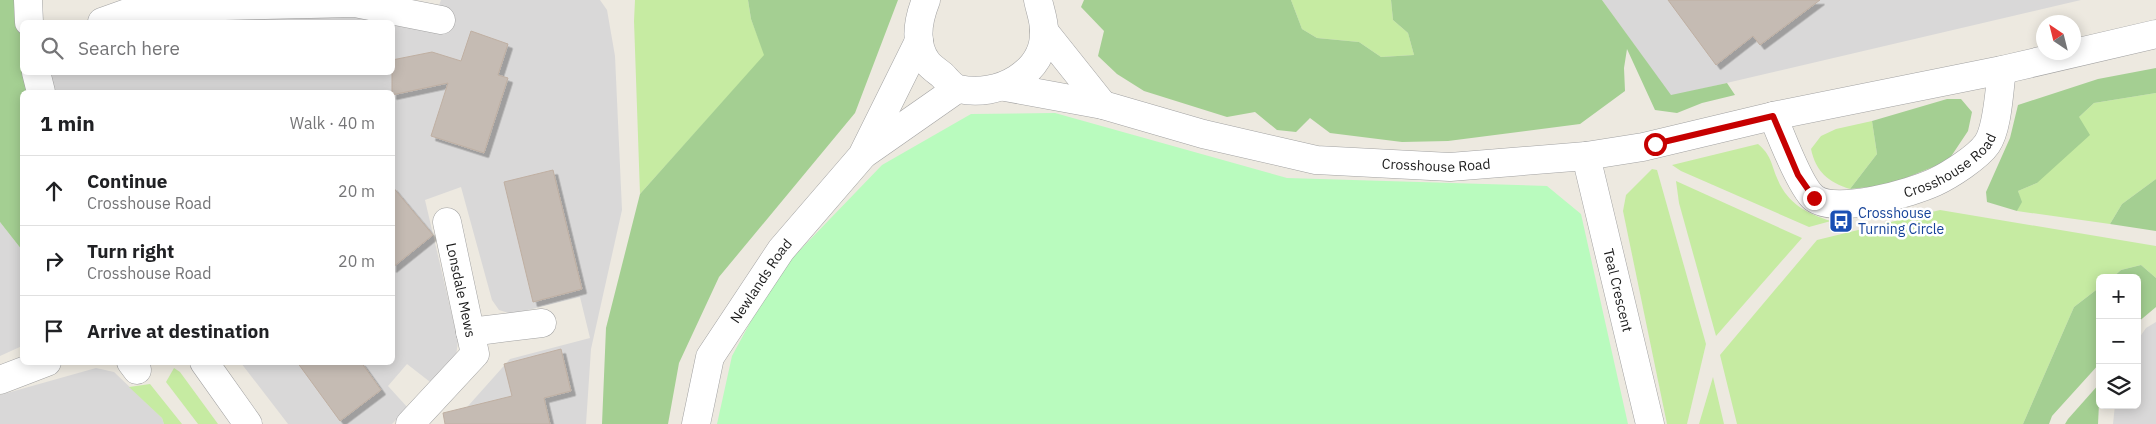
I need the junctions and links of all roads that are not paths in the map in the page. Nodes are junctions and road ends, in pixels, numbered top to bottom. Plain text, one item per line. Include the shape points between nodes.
1 (28, 0) edge
2 (926, 0) edge
3 (1038, 0) edge
4 (29, 20) edge
5 (108, 20) edge
6 (441, 20) dead end
7 (1044, 31) junction
8 (2156, 34) edge
9 (919, 41) junction
10 (2002, 70) junction
11 (37, 75) edge
12 (1005, 87) junction
13 (957, 89) junction
14 (40, 90) edge
15 (1103, 105) junction
16 (1773, 116) junction
17 (862, 156) junction
18 (1586, 156) junction
19 (446, 222) dead end
20 (542, 323) dead end
21 (470, 332) junction
22 (39, 365) edge
23 (206, 365) edge
24 (0, 380) edge
25 (248, 424) edge
26 (410, 424) edge
27 (696, 424) edge
28 (1650, 424) edge

1 - 4 street
2 - 9 street via 919,19
3 - 7 street
5 - 6 street via 141,8 355,3
7 - 12 street via 1040,53 1028,71
7 - 15 street
8 - 10 street, Crosshouse Road
9 - 13 street via 927,62
9 - 17 street, Newlands Road
10 - 16 street, Crosshouse Road
10 - 16 street, Crosshouse Road via 1993,131 1987,144 1970,160 1935,182 1886,199 1837,205 1814,198 1798,175
11 - 14 street
12 - 13 street via 984,92
12 - 15 street, Crosshouse Road
13 - 17 street, Newlands Road
15 - 18 street, Crosshouse Road via 1203,134 1316,160 1450,166
16 - 18 street, Crosshouse Road via 1678,140
17 - 27 street, Newlands Road via 781,250 710,357
18 - 28 street, Teal Crescent
19 - 21 street, Lonsdale Mews
20 - 21 street
21 - 26 street, Lonsdale Mews via 475,354
22 - 24 street
23 - 25 street

